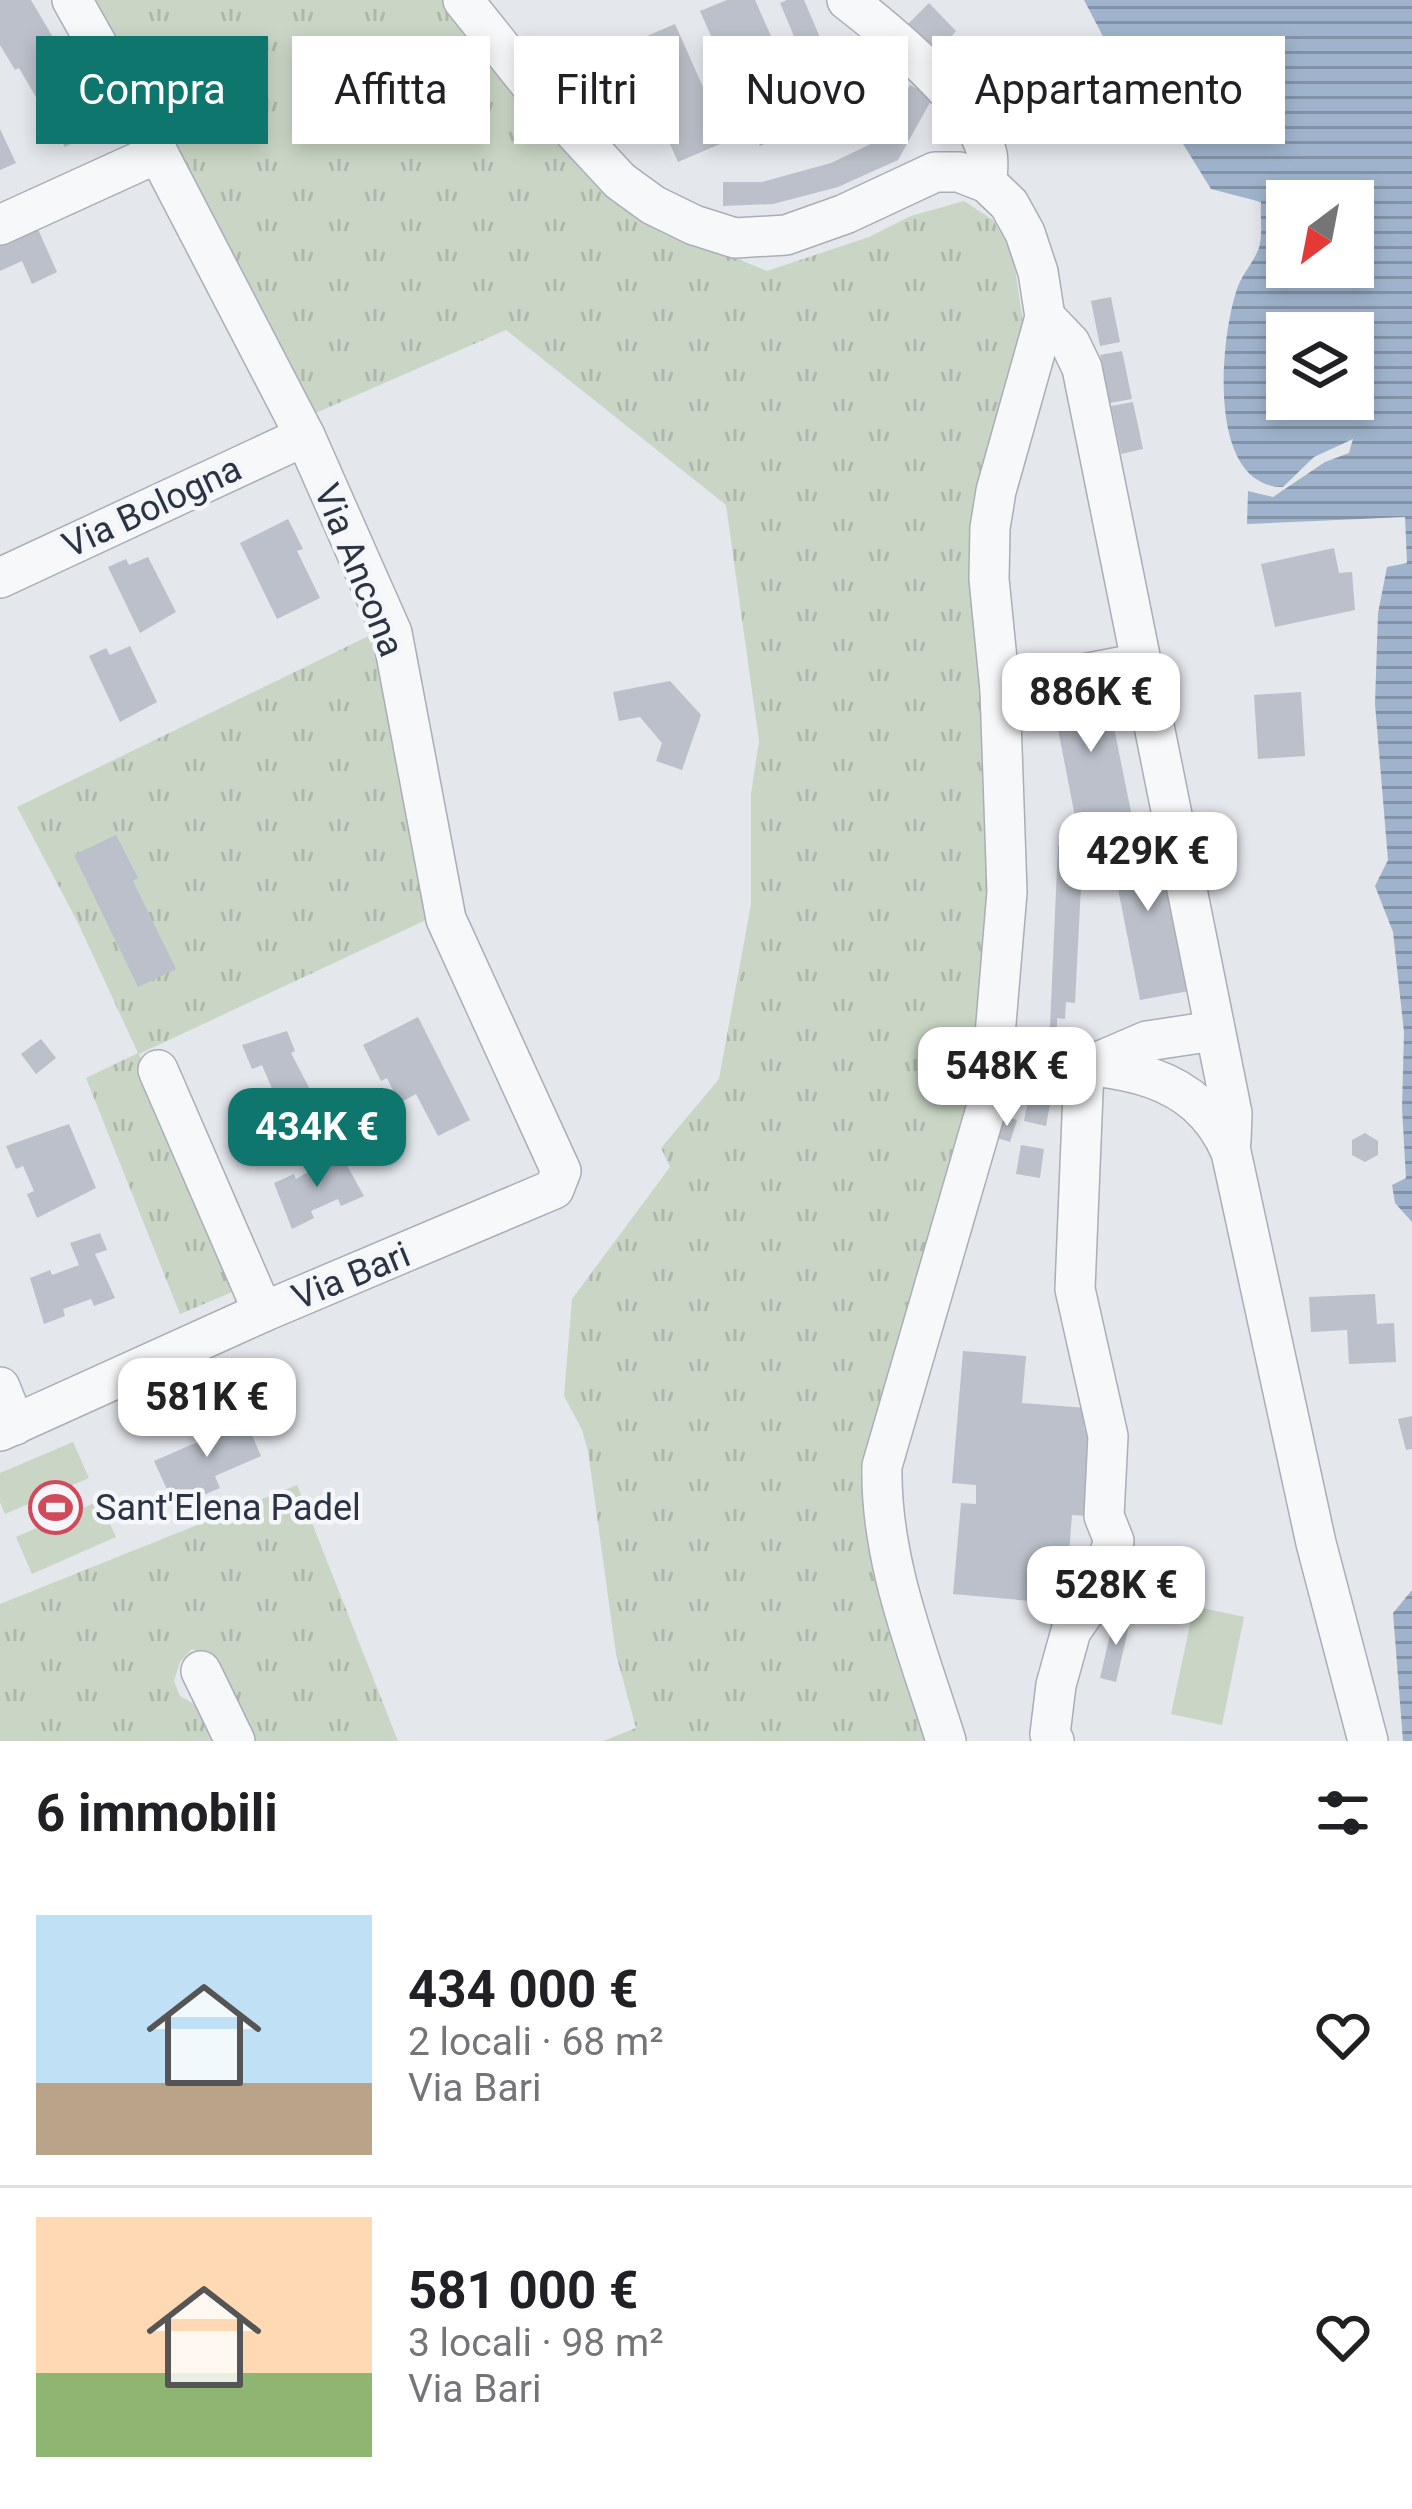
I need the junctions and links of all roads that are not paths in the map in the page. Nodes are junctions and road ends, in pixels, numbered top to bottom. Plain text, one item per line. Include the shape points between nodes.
1 (72, 0) edge
2 (463, 0) edge
3 (847, 0) edge
4 (158, 153) junction
5 (987, 183) junction
6 (0, 226) edge
7 (1045, 316) junction
8 (304, 436) junction
9 (0, 578) edge
10 (1141, 663) junction
11 (1000, 690) junction
12 (1214, 1031) junction
13 (993, 1059) junction
14 (1084, 1068) junction
15 (158, 1070) dead end
16 (1231, 1153) junction
17 (561, 1171) joint
18 (263, 1312) junction
19 (0, 1387) edge
20 (7, 1428) edge
21 (201, 1671) dead end
22 (235, 1741) edge
23 (946, 1741) edge
24 (1054, 1741) edge
25 (1368, 1741) edge

1 - 4 street, Via Ancona
2 - 5 street via 620,181 694,225 735,238 787,235 935,172
3 - 5 street via 927,69 974,123 988,155
4 - 6 street
4 - 8 street, Via Ancona
5 - 7 street via 1025,233
7 - 10 street via 1082,368
7 - 11 street via 990,528
8 - 9 street, Via Bologna
8 - 17 street, Via Ancona via 392,633 446,919
10 - 11 street
10 - 12 street
11 - 13 street via 1007,892
12 - 14 street via 1147,1041
12 - 16 street via 1232,1113
13 - 14 street
13 - 23 street via 974,1160 882,1466 891,1565
14 - 16 street via 1143,1073 1176,1086 1218,1123
14 - 24 street via 1076,1289 1108,1436 1104,1516 1114,1540 1092,1601 1071,1631 1056,1685
15 - 18 street
16 - 25 street
17 - 18 street, Via Bari via 554,1189
18 - 20 street, Via Bari
19 - 20 street
21 - 22 street

